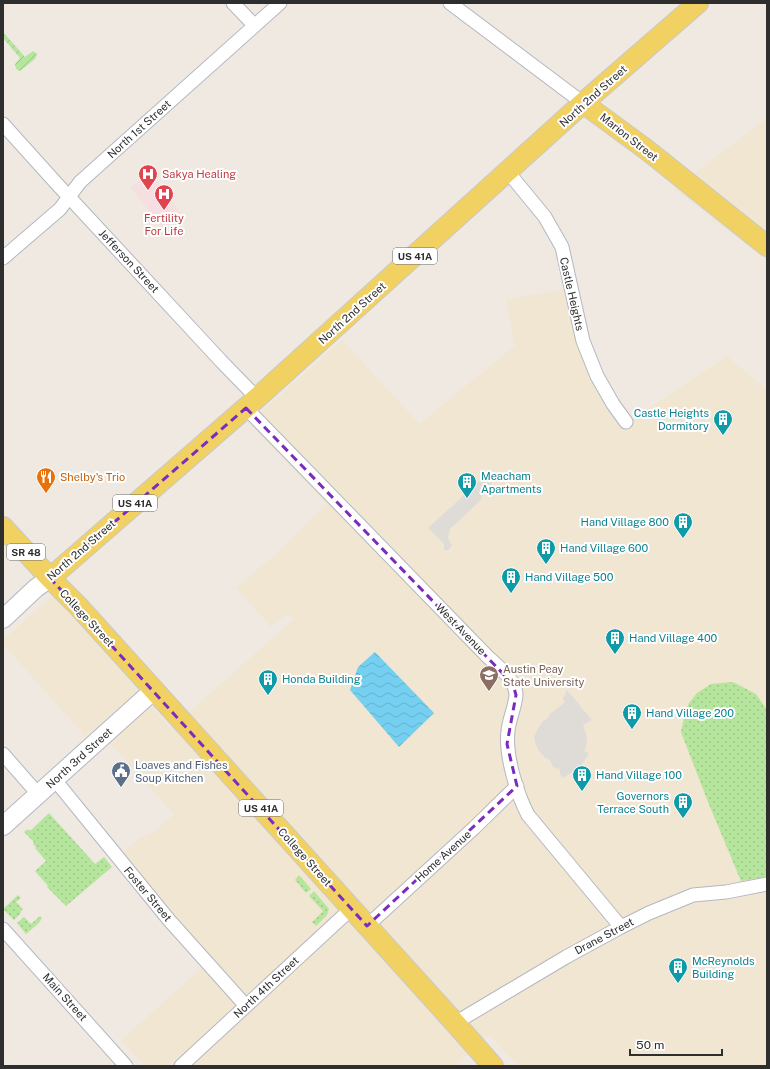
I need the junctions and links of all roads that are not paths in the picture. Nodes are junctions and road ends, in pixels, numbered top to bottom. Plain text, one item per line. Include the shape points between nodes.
1 (233, 3) edge
2 (280, 3) edge
3 (450, 3) edge
4 (698, 3) edge
5 (254, 26) junction
6 (583, 103) junction
7 (3, 124) edge
8 (508, 172) junction
9 (70, 197) junction
10 (767, 246) edge
11 (3, 258) edge
12 (252, 403) junction
13 (626, 422) dead end
14 (3, 527) edge
15 (50, 578) junction
16 (3, 619) edge
17 (154, 690) junction
18 (3, 754) edge
19 (55, 780) junction
20 (517, 786) junction
21 (38, 794) junction
22 (3, 826) edge
23 (767, 884) edge
24 (352, 908) junction
25 (368, 926) junction
26 (621, 926) junction
27 (3, 929) edge
28 (246, 1006) junction
29 (455, 1023) junction
30 (126, 1066) edge
31 (181, 1066) edge
32 (492, 1066) edge

1 - 5 street
2 - 5 street, North 1st Street
3 - 6 street, Marion Street
4 - 6 main road, North 2nd Street / US 41A
5 - 9 street, North 1st Street via 80,182
6 - 8 main road, North 2nd Street / US 41A
6 - 10 main road, Marion Street via 647,150
7 - 9 street, Jefferson Street
8 - 12 main road, North 2nd Street / US 41A
8 - 13 street, Castle Heights via 545,217 562,247 583,342 596,376
9 - 11 street, North 1st Street via 60,209
9 - 12 street, Jefferson Street via 221,361
12 - 15 main road, North 2nd Street / US 41A
12 - 20 street, West Avenue via 513,684 516,696 507,744
14 - 15 main road, College Street / SR 48
15 - 16 main road, North 2nd Street
15 - 17 main road, College Street / US 41A
17 - 19 main road, North 3rd Street
17 - 24 main road, College Street / US 41A
18 - 21 street
19 - 21 main road, North 3rd Street
19 - 28 street, Foster Street via 165,915
20 - 25 street, Home Avenue
20 - 26 street, West Avenue via 528,815
21 - 22 main road, North 3rd Street
23 - 26 street, Drane Street via 693,895
24 - 25 main road, College Street / US 41A
24 - 28 street, North 4th Street
25 - 29 main road, College Street / US 41A
26 - 29 street, Drane Street
27 - 30 street, Main Street
28 - 31 street, North 4th Street
29 - 32 main road, College Street / US 41A

